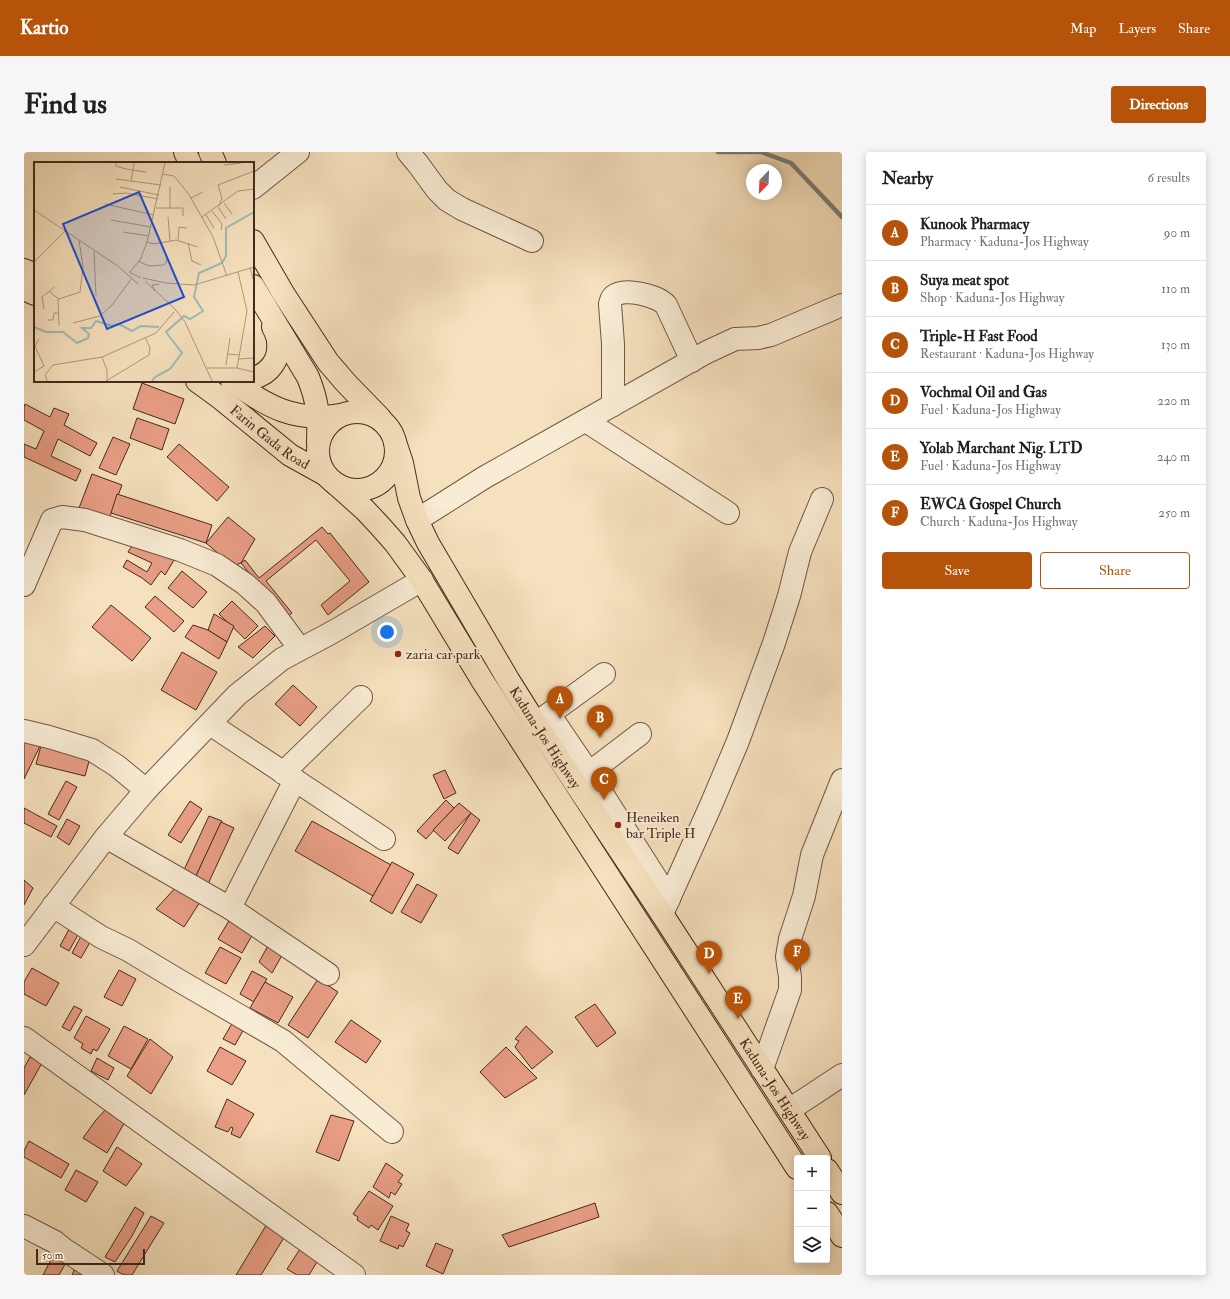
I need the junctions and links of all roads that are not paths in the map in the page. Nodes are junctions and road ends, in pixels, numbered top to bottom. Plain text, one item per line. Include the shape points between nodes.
1 (185, 152) edge
2 (210, 152) edge
3 (298, 152) edge
4 (408, 152) edge
5 (190, 162) edge
6 (215, 162) edge
7 (254, 187) edge
8 (532, 241) dead end
9 (254, 243) edge
10 (24, 270) edge
11 (34, 275) edge
12 (254, 288) edge
13 (24, 289) edge
14 (34, 294) edge
15 (842, 304) edge
16 (266, 309) junction
17 (692, 361) junction
18 (254, 378) edge
19 (198, 382) edge
20 (233, 382) edge
21 (614, 405) junction
22 (340, 415) junction
23 (318, 417) junction
24 (380, 419) junction
25 (586, 421) junction
26 (395, 442) junction
27 (318, 445) junction
28 (331, 480) junction
29 (822, 499) dead end
30 (728, 513) dead end
31 (417, 520) junction
32 (422, 580) junction
33 (24, 585) edge
34 (300, 649) junction
35 (604, 674) dead end
36 (361, 697) dead end
37 (543, 719) junction
38 (210, 724) junction
39 (24, 731) edge
40 (640, 734) dead end
41 (589, 773) junction
42 (289, 777) junction
43 (842, 780) edge
44 (146, 790) junction
45 (106, 837) junction
46 (384, 839) dead end
47 (53, 906) junction
48 (665, 907) junction
49 (230, 908) junction
50 (24, 945) edge
51 (328, 974) dead end
52 (24, 1038) edge
53 (762, 1069) junction
54 (842, 1075) edge
55 (789, 1110) junction
56 (392, 1132) dead end
57 (818, 1155) edge
58 (794, 1163) edge
59 (830, 1175) edge
60 (842, 1193) edge
61 (830, 1218) edge
62 (24, 1226) edge
63 (842, 1236) edge
64 (103, 1275) edge
65 (354, 1275) edge

1 - 5 main road
2 - 6 main road
3 - 7 street
4 - 8 street via 447,200 462,210
9 - 24 main road via 328,362
10 - 11 main road
12 - 16 main road
13 - 14 main road
15 - 17 street via 771,335 735,339
16 - 18 main road via 278,340 278,350 275,360 265,374
16 - 23 main road via 308,377
17 - 21 street
17 - 21 street via 663,302 630,292 616,294 610,304
19 - 28 main road, Farin Gada Road via 290,455
20 - 23 main road, Farin Gada Road via 278,409 296,415
21 - 25 street
22 - 23 main road, Farin Gada Road
22 - 24 main road via 353,411 367,412
22 - 27 main road via 327,424
23 - 27 main road
24 - 26 main road via 390,429
25 - 30 street
25 - 31 street via 485,477
26 - 28 main road via 393,466 386,478 377,485 357,490 343,488
26 - 31 main road, Kaduna-Jos Highway
27 - 28 main road via 319,463
28 - 32 main road, Kaduna-Jos Highway via 380,526
29 - 48 street via 800,552 774,643 738,741
31 - 37 main road, Kaduna-Jos Highway via 509,681
32 - 34 street
32 - 58 main road, Kaduna-Jos Highway via 482,680
33 - 34 street via 52,520 85,520 180,550 217,565 266,603
34 - 38 street via 282,659 237,695
35 - 37 street
36 - 42 street
37 - 41 street
37 - 48 main road, Kaduna-Jos Highway
38 - 42 street
38 - 44 street
39 - 44 street via 92,750 117,766
40 - 41 street
41 - 48 street
42 - 46 street
42 - 49 street
43 - 53 street via 812,855 787,957 790,990
44 - 45 street
45 - 47 street
45 - 49 street
47 - 50 street
47 - 56 street via 101,937 128,950 283,1041
48 - 53 main road, Kaduna-Jos Highway
49 - 51 street
52 - 65 street
53 - 55 main road, Kaduna-Jos Highway
54 - 55 street
55 - 57 main road, Kaduna-Jos Highway
59 - 60 main road
61 - 63 main road
62 - 64 street via 55,1242

